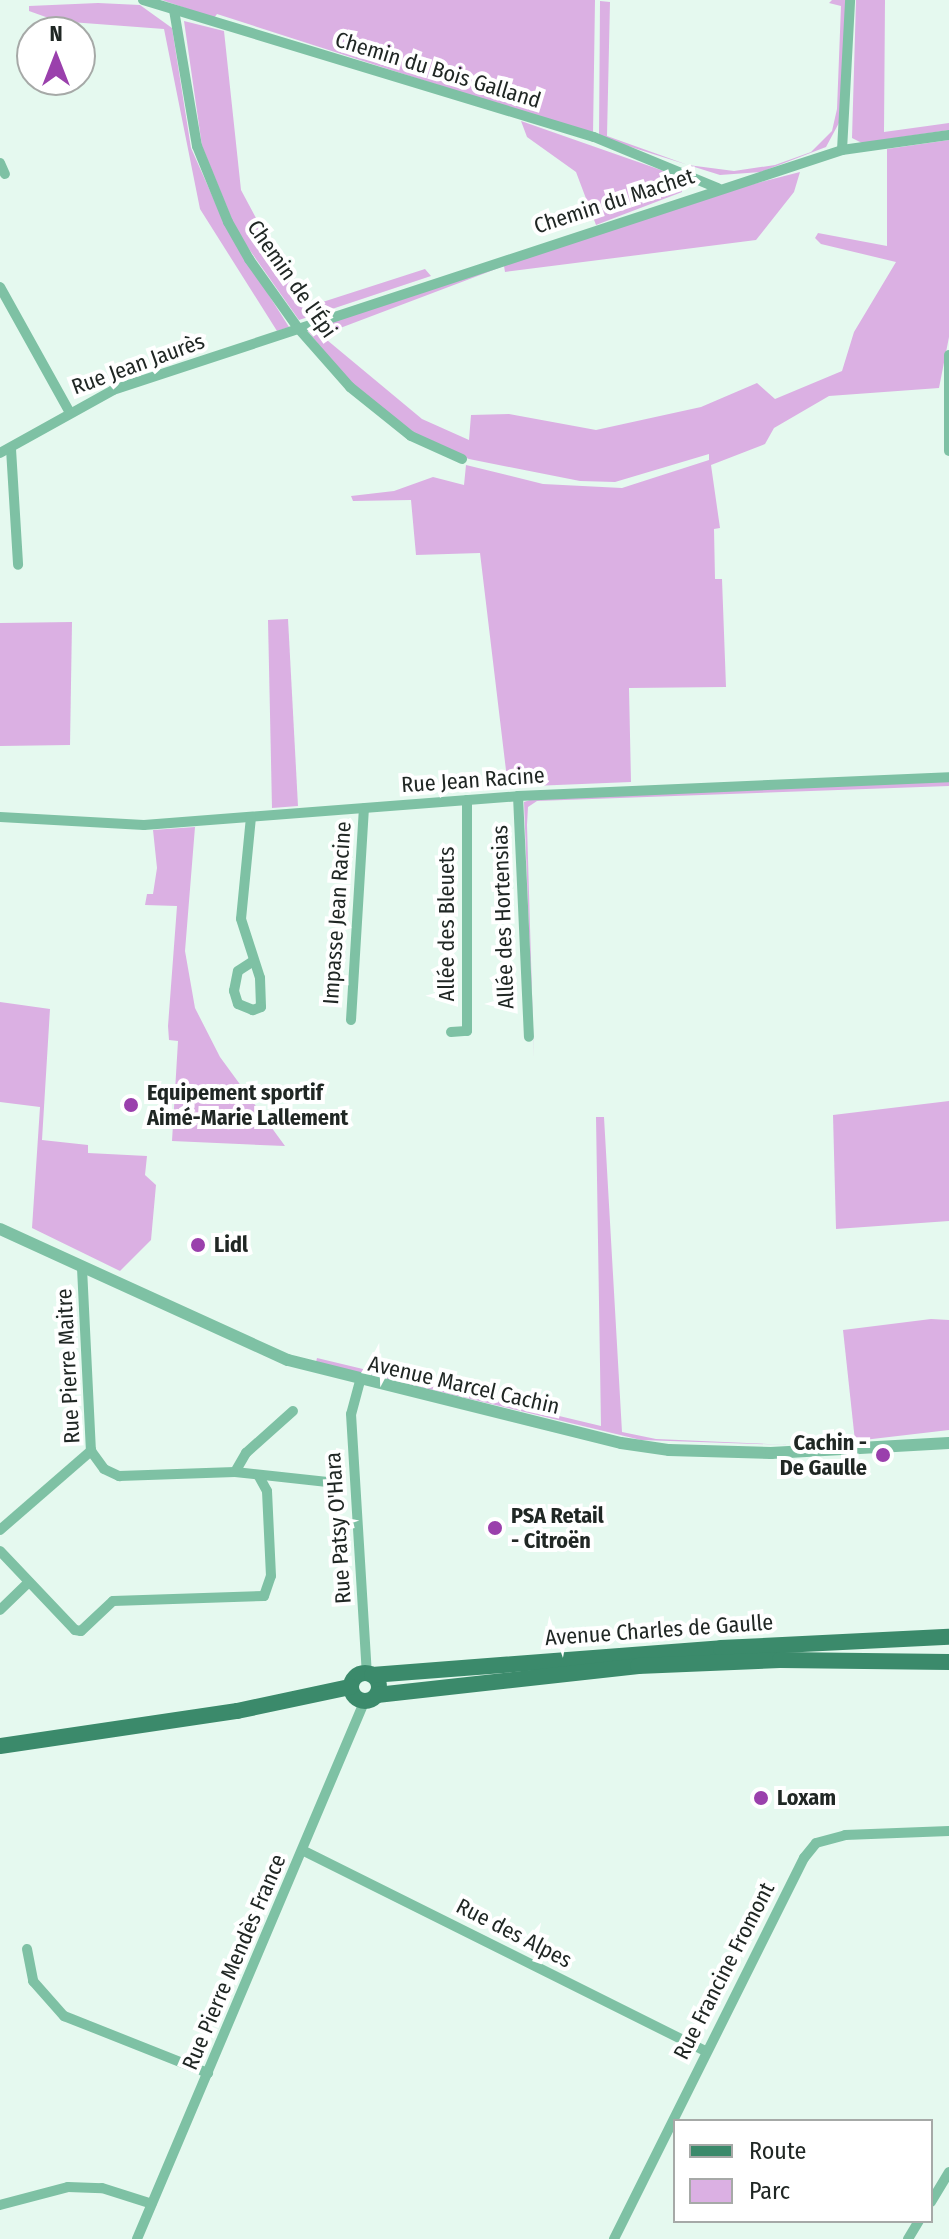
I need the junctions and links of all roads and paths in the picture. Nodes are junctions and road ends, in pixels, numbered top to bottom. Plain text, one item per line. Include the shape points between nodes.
1 (143, 0) edge
2 (850, 0) edge
3 (174, 10) junction
4 (949, 135) edge
5 (842, 150) junction
6 (719, 188) junction
7 (0, 287) edge
8 (298, 328) junction
9 (949, 355) edge
10 (69, 411) junction
11 (5, 451) edge
12 (949, 451) edge
13 (462, 459) dead end
14 (18, 565) dead end
15 (949, 777) edge
16 (518, 796) junction
17 (467, 800) junction
18 (364, 808) junction
19 (0, 817) edge
20 (251, 817) junction
21 (252, 962) dead end
22 (351, 1020) dead end
23 (451, 1032) dead end
24 (529, 1037) dead end
25 (0, 1229) edge
26 (82, 1268) junction
27 (360, 1381) junction
28 (293, 1411) dead end
29 (949, 1443) edge
30 (91, 1451) junction
31 (235, 1472) junction
32 (258, 1475) junction
33 (327, 1482) dead end
34 (0, 1530) edge
35 (0, 1551) edge
36 (29, 1582) junction
37 (0, 1610) edge
38 (949, 1637) edge
39 (949, 1654) edge
40 (882, 1660) junction
41 (949, 1662) edge
42 (370, 1674) junction
43 (350, 1687) junction
44 (371, 1698) junction
45 (0, 1746) edge
46 (949, 1831) edge
47 (304, 1851) junction
48 (27, 1949) dead end
49 (706, 2051) junction
50 (208, 2073) junction
51 (949, 2172) edge
52 (933, 2199) edge
53 (152, 2204) junction
54 (0, 2205) edge
55 (137, 2239) edge
56 (614, 2239) edge

1 - 3 street, Chemin du Bois Galland
2 - 5 street
3 - 6 street, Chemin du Bois Galland via 594,137
3 - 8 street, Chemin de l'Épi via 197,146 228,222
4 - 5 street, Chemin du Machet
5 - 6 street, Chemin du Machet
6 - 8 street, Chemin du Machet
7 - 10 street
8 - 10 street, Rue Jean Jaurès via 113,390
8 - 13 street, Chemin de l'Épi via 350,387 391,422
9 - 12 street
10 - 11 street, Rue Jean Jaurès
11 - 14 street
15 - 16 street, Rue Jean Racine
16 - 17 street, Rue Jean Racine
16 - 24 street, Allée des Hortensias
17 - 18 street, Rue Jean Racine
17 - 23 street, Allée des Bleuets via 467,1031
18 - 20 street, Rue Jean Racine
18 - 22 street, Impasse Jean Racine
19 - 20 street, Rue Jean Racine via 144,825
20 - 21 street via 241,919
25 - 26 street, Avenue Marcel Cachin
26 - 27 street, Avenue Marcel Cachin via 257,1349
26 - 30 street, Rue Pierre Maitre
27 - 29 street, Avenue Marcel Cachin via 669,1450 771,1453
27 - 42 street, Rue Patsy O'Hara via 351,1414
28 - 31 street via 246,1453
30 - 31 street, Rue Pierre Maitre via 104,1469 119,1476
30 - 34 street
31 - 32 street, Rue Pierre Maitre
32 - 33 street, Rue Pierre Maitre
32 - 36 street via 267,1491 271,1576 264,1596 113,1601 81,1631
35 - 36 street
36 - 37 street
38 - 42 main road, Avenue Charles de Gaulle
39 - 40 street, Avenue Charles de Gaulle
40 - 41 main road, Avenue Charles de Gaulle
40 - 44 main road, Avenue Charles de Gaulle via 638,1666
42 - 43 main road via 358,1675
42 - 44 main road via 378,1680
43 - 44 main road via 352,1695
43 - 45 main road via 237,1711
44 - 47 street, Rue Pierre Mendès France
46 - 49 street, Rue Francine Fromont via 845,1835 816,1843
47 - 49 street, Rue des Alpes
47 - 50 street, Rue Pierre Mendès France
48 - 50 street via 33,1981 64,2016
49 - 56 street, Rue Francine Fromont
50 - 53 street, Rue Pierre Mendès France
51 - 52 street
53 - 54 street via 102,2188 68,2187
53 - 55 street, Rue Pierre Mendès France

